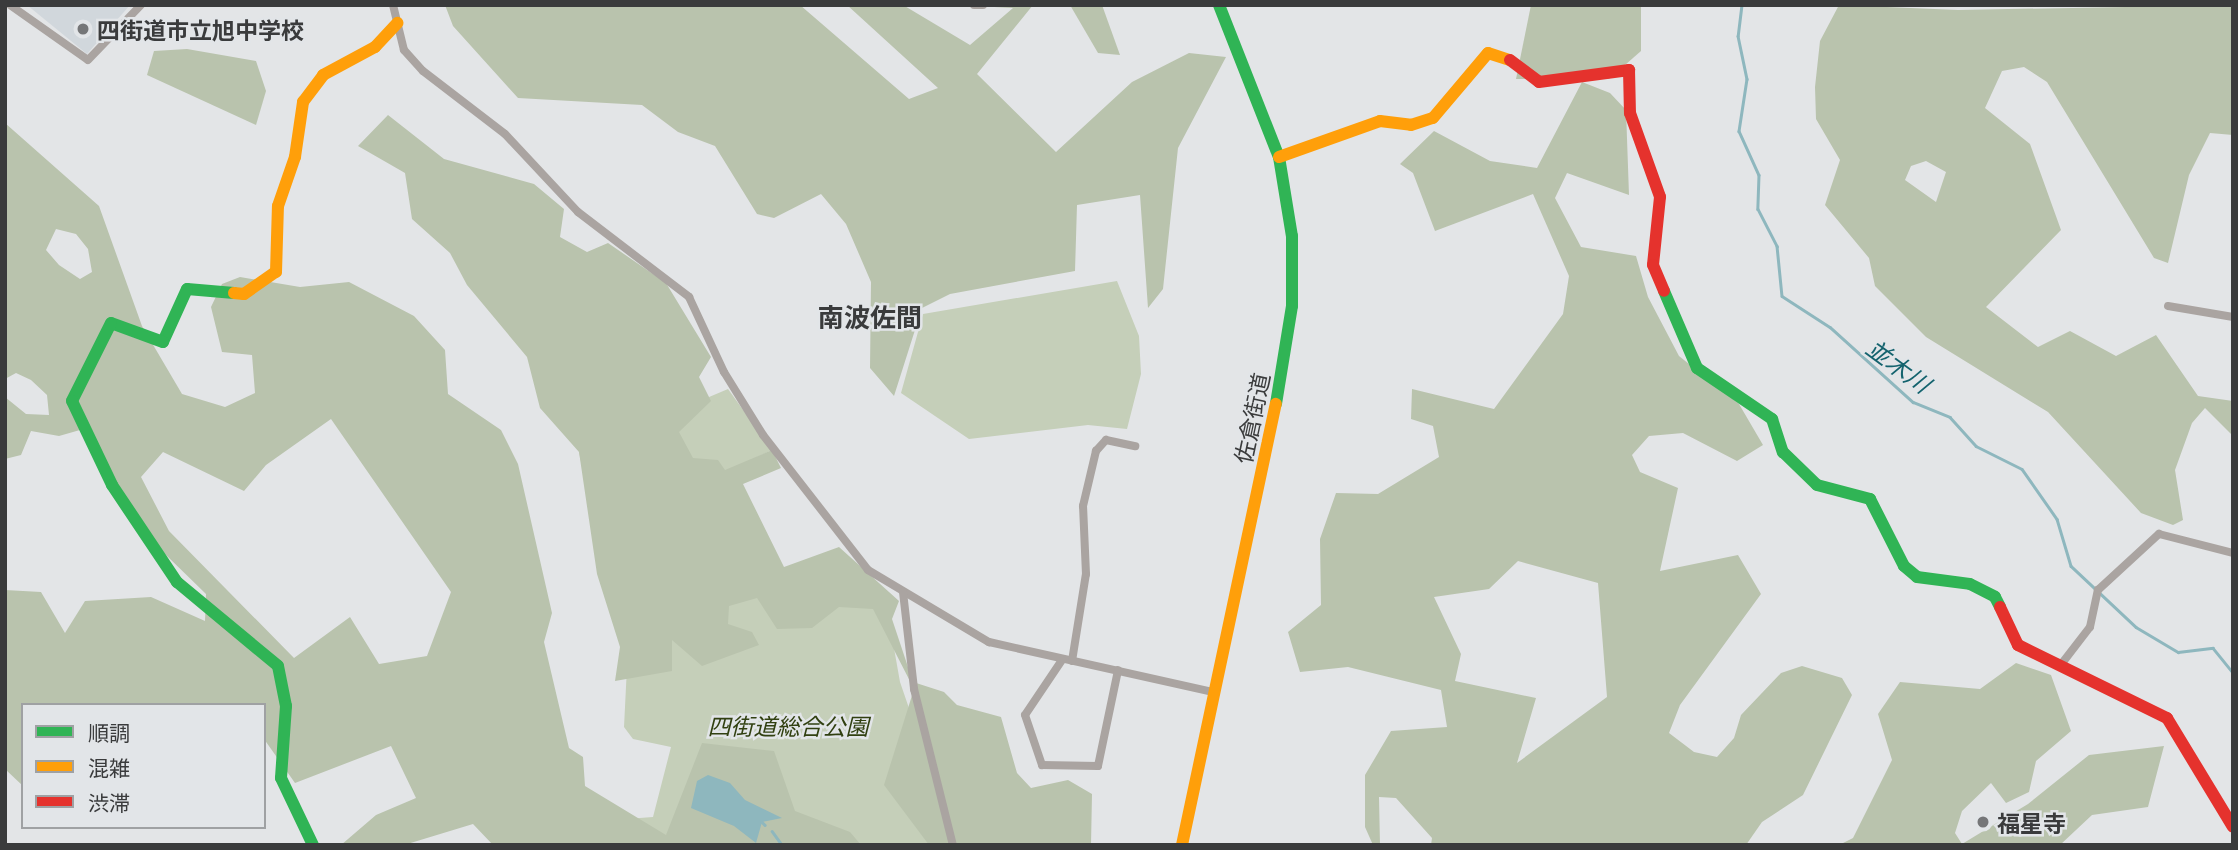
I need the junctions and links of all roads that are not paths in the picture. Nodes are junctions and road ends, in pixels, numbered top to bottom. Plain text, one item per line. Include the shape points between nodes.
1 (10, 5) edge
2 (141, 5) edge
3 (393, 5) edge
4 (974, 5) edge
5 (983, 5) edge
6 (1219, 5) edge
7 (397, 23) junction
8 (1279, 157) junction
9 (2168, 306) dead end
10 (2233, 317) edge
11 (1135, 446) dead end
12 (2233, 553) edge
13 (903, 592) junction
14 (1062, 660) junction
15 (1072, 661) junction
16 (2063, 662) junction
17 (1118, 670) junction
18 (1213, 692) junction
19 (2233, 827) edge
20 (313, 845) edge
21 (953, 845) edge
22 (1182, 845) edge

1 - 2 street via 88,60
3 - 7 street
4 - 5 street
6 - 8 main road, 佐倉街道
7 - 13 street via 404,50 423,71 505,134 578,212 689,297 723,372 763,435 856,558
7 - 20 main road via 375,47 323,75 303,102 295,158 278,206 276,272 244,294 187,289 163,342 111,323 72,401 112,485 171,575 278,666 286,706 281,778
8 - 16 main road via 1380,121 1410,125 1433,118 1488,53 1499,52 1539,82 1629,70 1630,113 1660,197 1653,265 1697,369 1772,419 1783,452 1816,485 1870,499 1890,528 1904,566 1917,577 1970,584 1995,597 2018,645
8 - 18 main road, 佐倉街道 via 1292,236 1289,337
9 - 10 street
11 - 15 street via 1106,440 1096,451 1083,506 1086,574
12 - 16 street via 2160,534 2096,593 2090,627
13 - 14 street via 989,642
13 - 21 street via 914,689
14 - 15 street
14 - 17 street via 1026,715 1042,765 1098,766
15 - 17 street
16 - 19 main road via 2174,724
17 - 18 street
18 - 22 main road, 佐倉街道

